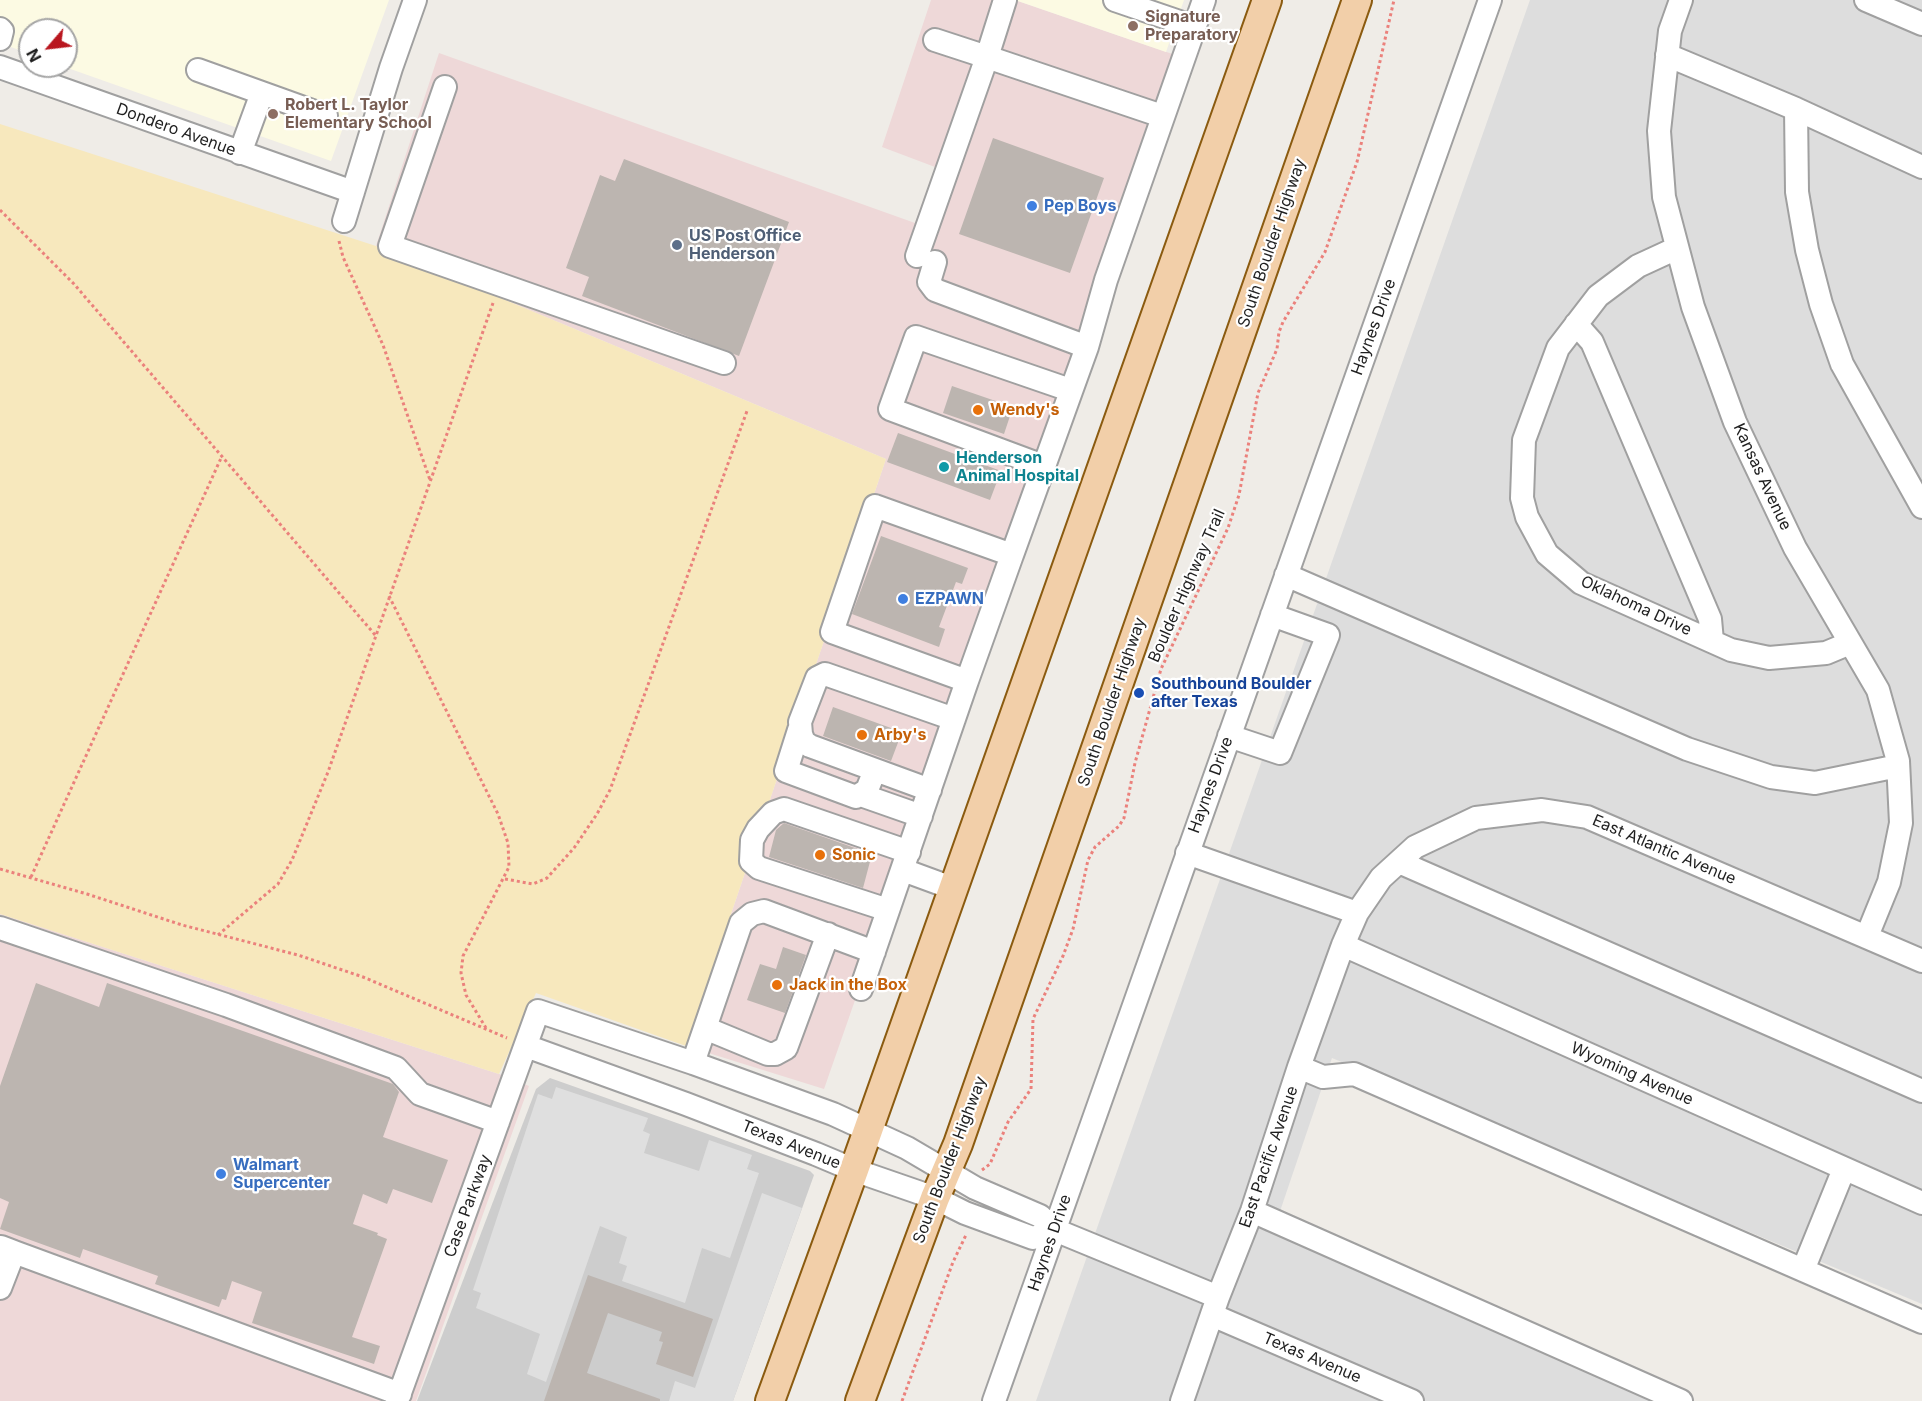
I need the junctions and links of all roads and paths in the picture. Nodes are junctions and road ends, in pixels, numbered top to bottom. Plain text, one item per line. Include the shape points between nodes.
1 (415, 0) edge
2 (1005, 0) edge
3 (1115, 0) edge
4 (1204, 0) edge
5 (1267, 0) edge
6 (1357, 0) edge
7 (1394, 0) edge
8 (1490, 0) edge
9 (1681, 0) edge
10 (1866, 0) edge
11 (1922, 24) edge
12 (1194, 27) junction
13 (0, 29) edge
14 (0, 39) edge
15 (935, 40) dead end
16 (1667, 55) junction
17 (987, 57) junction
18 (0, 67) edge
19 (198, 70) dead end
20 (445, 87) dead end
21 (262, 93) junction
22 (1796, 109) junction
23 (326, 116) dead end
24 (1162, 116) junction
25 (240, 153) junction
26 (1922, 167) edge
27 (353, 192) junction
28 (0, 210) edge
29 (344, 221) joint
30 (1677, 248) junction
31 (493, 303) dead end
32 (1576, 324) junction
33 (1087, 347) junction
34 (724, 363) dead end
35 (1070, 390) junction
36 (747, 411) dead end
37 (222, 456) junction
38 (1043, 466) junction
39 (430, 480) junction
40 (1922, 507) edge
41 (1012, 555) junction
42 (1286, 575) junction
43 (389, 596) junction
44 (1272, 615) junction
45 (376, 636) junction
46 (1712, 641) junction
47 (1850, 643) junction
48 (967, 681) junction
49 (954, 719) junction
50 (799, 730) junction
51 (1229, 735) junction
52 (1899, 766) junction
53 (875, 770) junction
54 (930, 790) junction
55 (861, 795) junction
56 (921, 816) junction
57 (1187, 853) junction
58 (906, 861) junction
59 (1399, 862) junction
60 (0, 869) edge
61 (31, 877) junction
62 (505, 879) junction
63 (952, 888) junction
64 (888, 910) junction
65 (1357, 913) junction
66 (0, 928) edge
67 (828, 934) junction
68 (218, 935) junction
69 (1867, 936) junction
70 (1343, 945) junction
71 (874, 952) junction
72 (1922, 961) edge
73 (861, 989) dead end
74 (538, 1011) joint
75 (487, 1029) junction
76 (705, 1029) junction
77 (525, 1046) junction
78 (693, 1063) junction
79 (1299, 1067) junction
80 (1922, 1091) edge
81 (498, 1122) junction
82 (866, 1131) junction
83 (1844, 1169) junction
84 (854, 1170) junction
85 (947, 1171) junction
86 (975, 1188) junction
87 (935, 1198) junction
88 (1922, 1203) edge
89 (1252, 1211) junction
90 (965, 1213) junction
91 (1055, 1230) junction
92 (7, 1250) edge
93 (1803, 1269) junction
94 (0, 1288) edge
95 (1215, 1306) junction
96 (1922, 1322) edge
97 (398, 1398) edge
98 (770, 1401) edge
99 (860, 1401) edge
100 (902, 1401) edge
101 (994, 1401) edge
102 (1182, 1401) edge
103 (1412, 1401) edge
104 (1681, 1401) edge

1 - 27 street
2 - 17 street
3 - 12 street
4 - 12 street
5 - 63 main road
6 - 85 main road, South Boulder Highway
7 - 86 path, Boulder Highway Trail via 1357,162 1325,252 1279,332 1277,349 1258,393 1239,495 1228,528 1161,669 1124,818 1095,847 1088,860 1073,929 1033,1020 1030,1089 1008,1122
8 - 42 street, Haynes Drive
9 - 16 street, Kansas Avenue via 1670,31
10 - 11 street
12 - 24 street
13 - 14 street
15 - 17 street
16 - 22 street
16 - 30 street, Kansas Avenue via 1659,131 1664,196
17 - 24 street
17 - 33 street via 926,259 929,282 935,290
18 - 25 street, Dondero Avenue
19 - 21 street
20 - 34 street via 390,246
21 - 23 street
21 - 25 street
22 - 26 street
22 - 40 street via 1797,192 1821,304 1842,364
24 - 33 street
25 - 27 street, Dondero Avenue
27 - 29 street
28 - 37 path via 74,284
29 - 39 path via 338,243 383,345
30 - 32 street, Oklahoma Drive via 1638,266 1598,296
30 - 47 street, Kansas Avenue via 1693,307 1735,422 1795,548
31 - 39 path
32 - 46 street via 1597,352 1710,619
32 - 46 street, Oklahoma Drive via 1558,348 1524,440 1522,498 1527,517 1547,554 1581,583
33 - 35 street
35 - 38 street
35 - 38 street via 916,337 890,409
36 - 62 path via 610,790 574,848 547,878 533,884
37 - 45 path
37 - 61 path
38 - 41 street
39 - 43 path
41 - 48 street
41 - 48 street via 875,506 832,632
42 - 44 street, Haynes Drive
42 - 52 street via 1687,749 1771,777 1815,783
43 - 45 path
43 - 62 path via 504,827 510,857
44 - 51 street, Haynes Drive
44 - 51 street via 1328,634 1280,753
45 - 68 path via 292,860 278,884
46 - 47 street, Oklahoma Drive via 1731,650 1769,658 1826,653
47 - 52 street, Kansas Avenue via 1878,690
48 - 49 street
49 - 50 street via 825,674 817,678
49 - 54 street
50 - 53 street via 810,746
50 - 55 street via 786,771 856,797
51 - 57 street, Haynes Drive
52 - 69 street, Kansas Avenue via 1901,823 1889,882
53 - 54 street
53 - 55 street
54 - 56 street
55 - 56 street
56 - 58 street
57 - 65 street
57 - 91 street, Haynes Drive
58 - 63 street
58 - 64 street
58 - 64 street via 784,809 773,813 752,840 751,861 759,868
59 - 65 street, East Atlantic Avenue via 1381,878
59 - 69 street, East Atlantic Avenue via 1415,847 1476,818 1542,810 1587,816
59 - 80 street
60 - 61 path
61 - 68 path
62 - 75 path via 464,956 461,973 466,995
63 - 82 main road
64 - 71 street
65 - 70 street, East Pacific Avenue
66 - 81 street via 216,1001 396,1068 420,1094
67 - 71 street
67 - 76 street via 764,910 746,918
67 - 76 street via 786,1048 768,1053
68 - 75 path via 298,955 363,977
69 - 72 street, East Atlantic Avenue
70 - 79 street, East Pacific Avenue
70 - 83 street, Wyoming Avenue
71 - 73 street
74 - 77 street, Case Parkway
74 - 78 street, Texas Avenue
75 - 77 path
76 - 78 street
77 - 81 street, Case Parkway
77 - 84 street, Texas Avenue
78 - 82 street, Texas Avenue via 833,1114
79 - 89 street, East Pacific Avenue
79 - 93 street via 1323,1077 1354,1074
81 - 97 street, Case Parkway
82 - 84 main road
82 - 85 street, Texas Avenue
83 - 88 street, Wyoming Avenue
83 - 93 street
84 - 87 street, Texas Avenue
84 - 98 main road
85 - 86 street, Texas Avenue
85 - 87 main road, South Boulder Highway
86 - 91 street, Texas Avenue via 1040,1215
87 - 90 street, Texas Avenue
87 - 99 main road, South Boulder Highway
89 - 95 street, East Pacific Avenue
89 - 104 street
90 - 91 street, Texas Avenue via 1033,1238
90 - 100 path via 961,1223 966,1235
91 - 95 street, Texas Avenue
91 - 101 street, Haynes Drive
92 - 94 street
92 - 97 street
93 - 96 street
95 - 102 street, East Pacific Avenue
95 - 103 street, Texas Avenue

